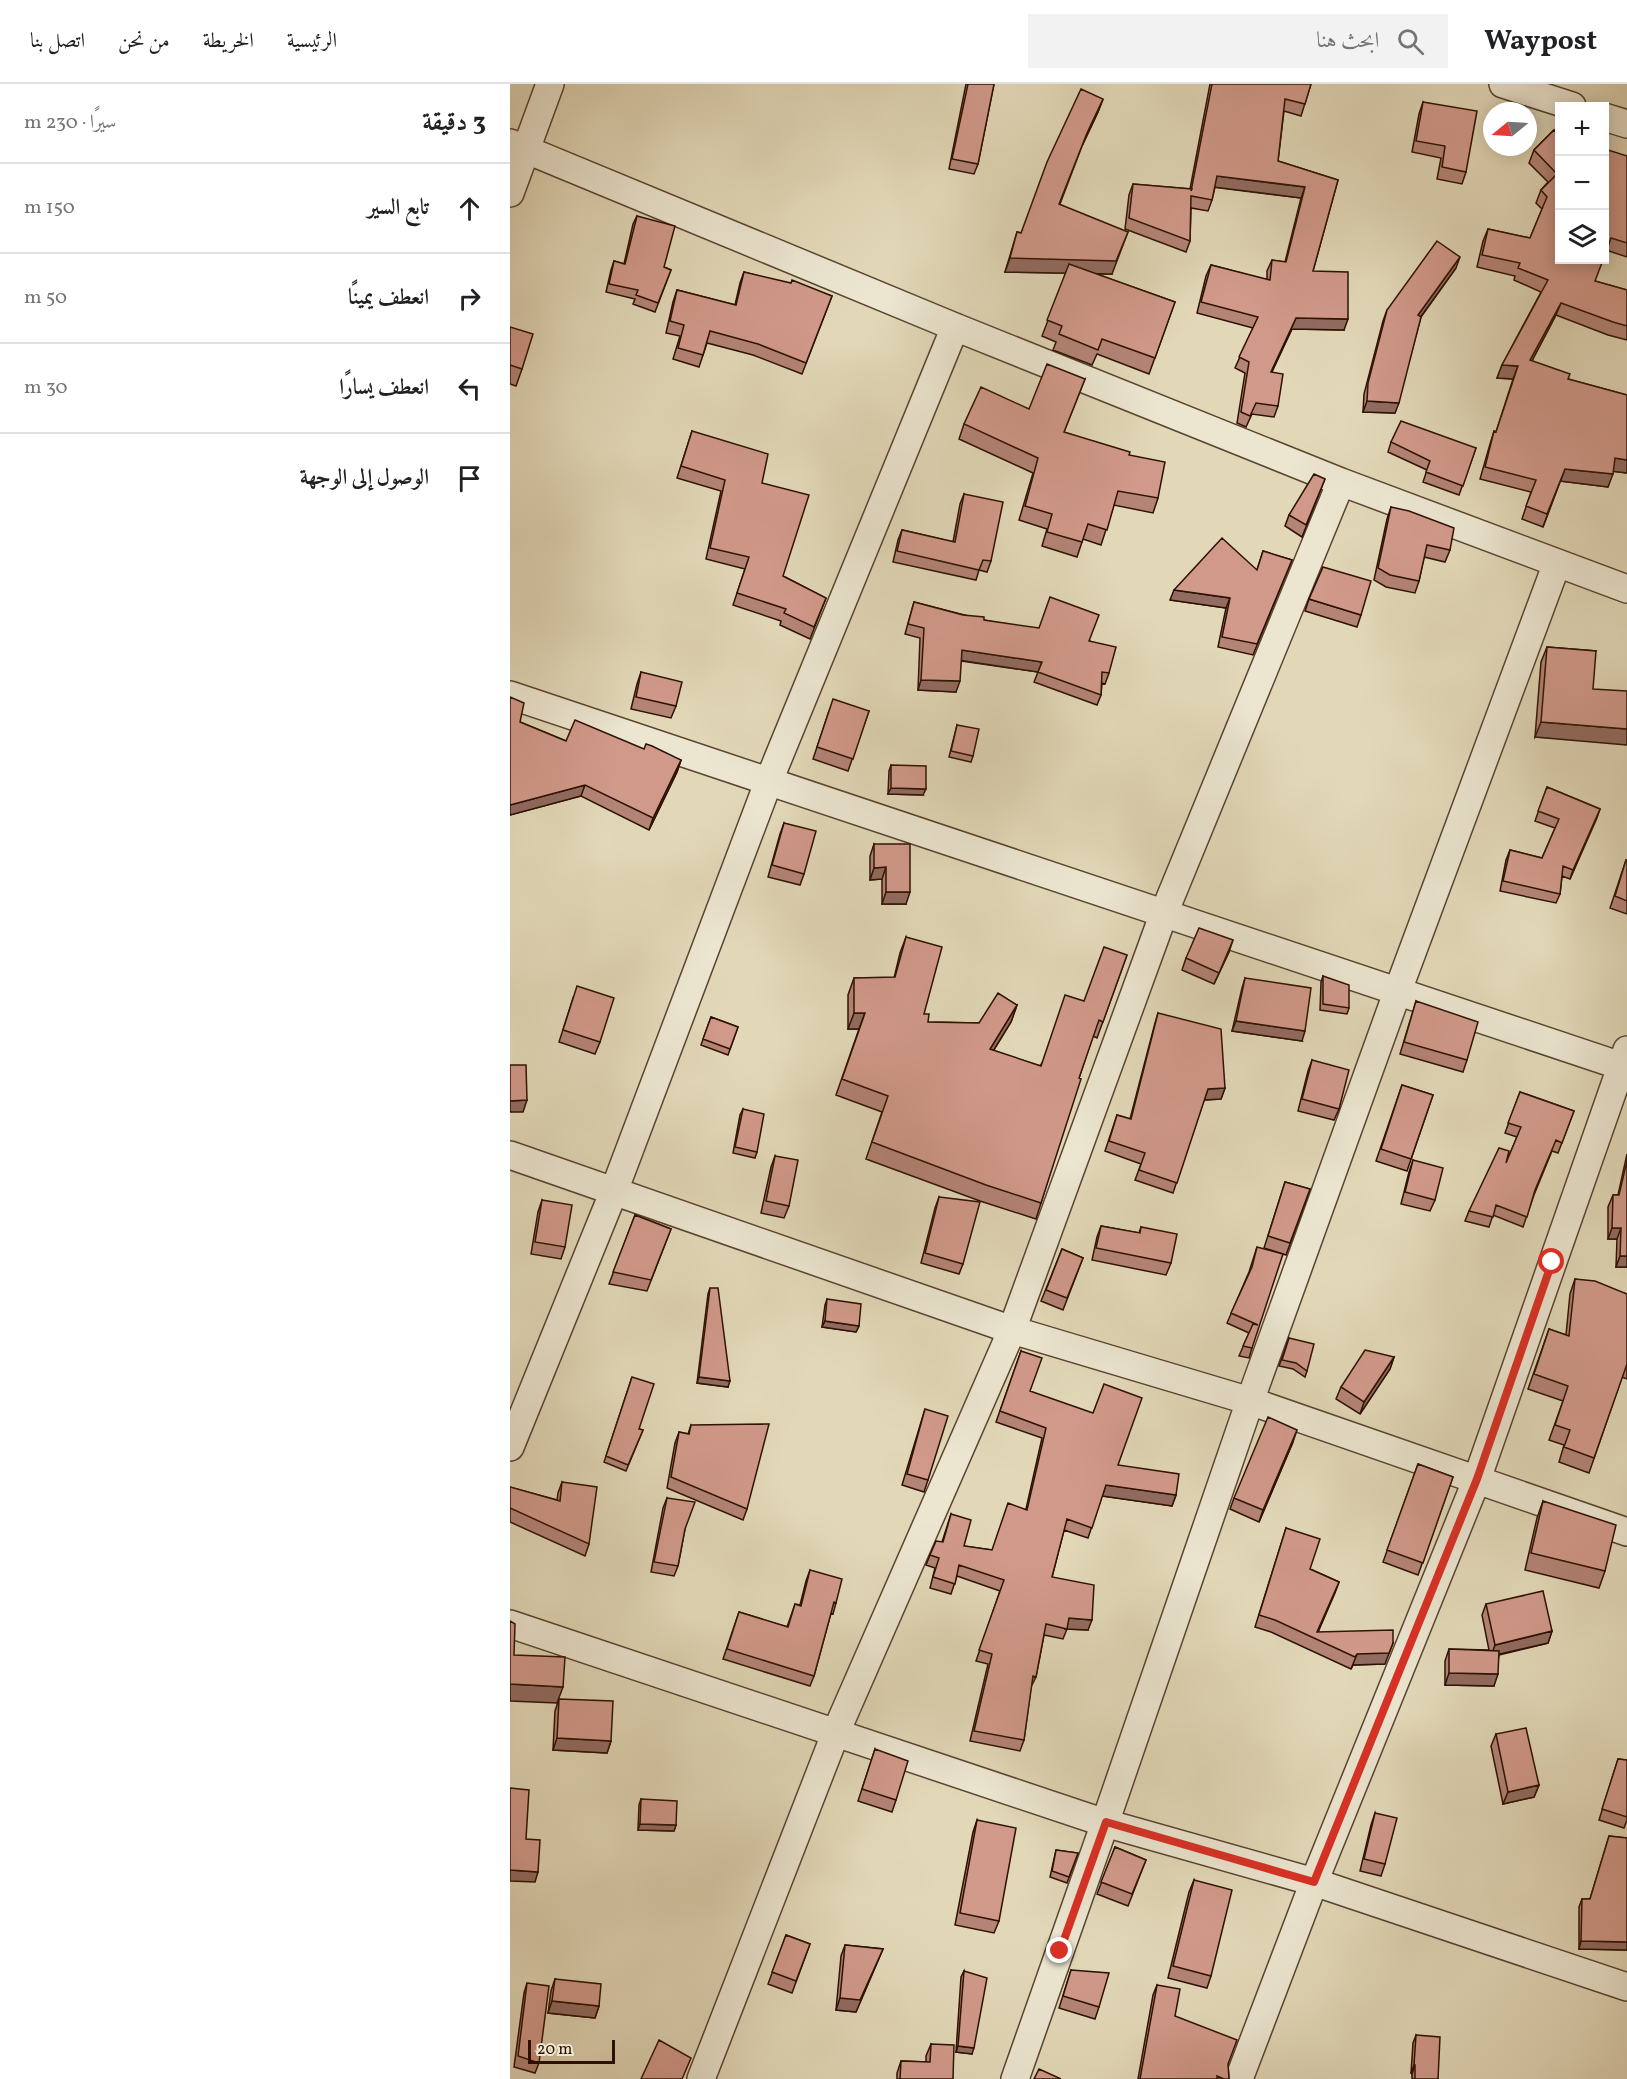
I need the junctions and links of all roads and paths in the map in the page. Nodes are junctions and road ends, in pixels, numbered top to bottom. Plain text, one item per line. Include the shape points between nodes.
1 (550, 84) edge
2 (1503, 84) edge
3 (1559, 102) edge
4 (1609, 118) edge
5 (1627, 124) edge
6 (518, 147) edge
7 (510, 193) edge
8 (956, 327) junction
9 (1341, 482) junction
10 (1557, 563) junction
11 (1627, 589) edge
12 (510, 695) edge
13 (768, 783) junction
14 (1164, 913) junction
15 (1397, 993) junction
16 (1625, 1061) edge
17 (510, 1155) edge
18 (615, 1191) junction
19 (1012, 1330) junction
20 (1250, 1401) junction
21 (510, 1448) edge
22 (1477, 1479) junction
23 (1627, 1532) edge
24 (510, 1624) edge
25 (837, 1732) junction
26 (1106, 1822) junction
27 (1314, 1882) junction
28 (1627, 1987) edge
29 (701, 2079) edge
30 (1015, 2079) edge
31 (1239, 2079) edge

1 - 6 street
2 - 3 street
4 - 5 street
6 - 7 street
6 - 8 street
8 - 9 street
8 - 13 street
9 - 10 street
9 - 14 street
10 - 11 street
10 - 15 street
12 - 13 street
13 - 14 street
13 - 18 street
14 - 15 street
14 - 19 street
15 - 16 street
15 - 20 street
16 - 22 street
17 - 18 street
18 - 19 street
18 - 21 street
19 - 20 street
19 - 25 street
20 - 22 street
20 - 26 street
22 - 23 street
22 - 27 street
24 - 25 street
25 - 26 street
25 - 29 street
26 - 27 street
26 - 30 street
27 - 28 street
27 - 31 street

